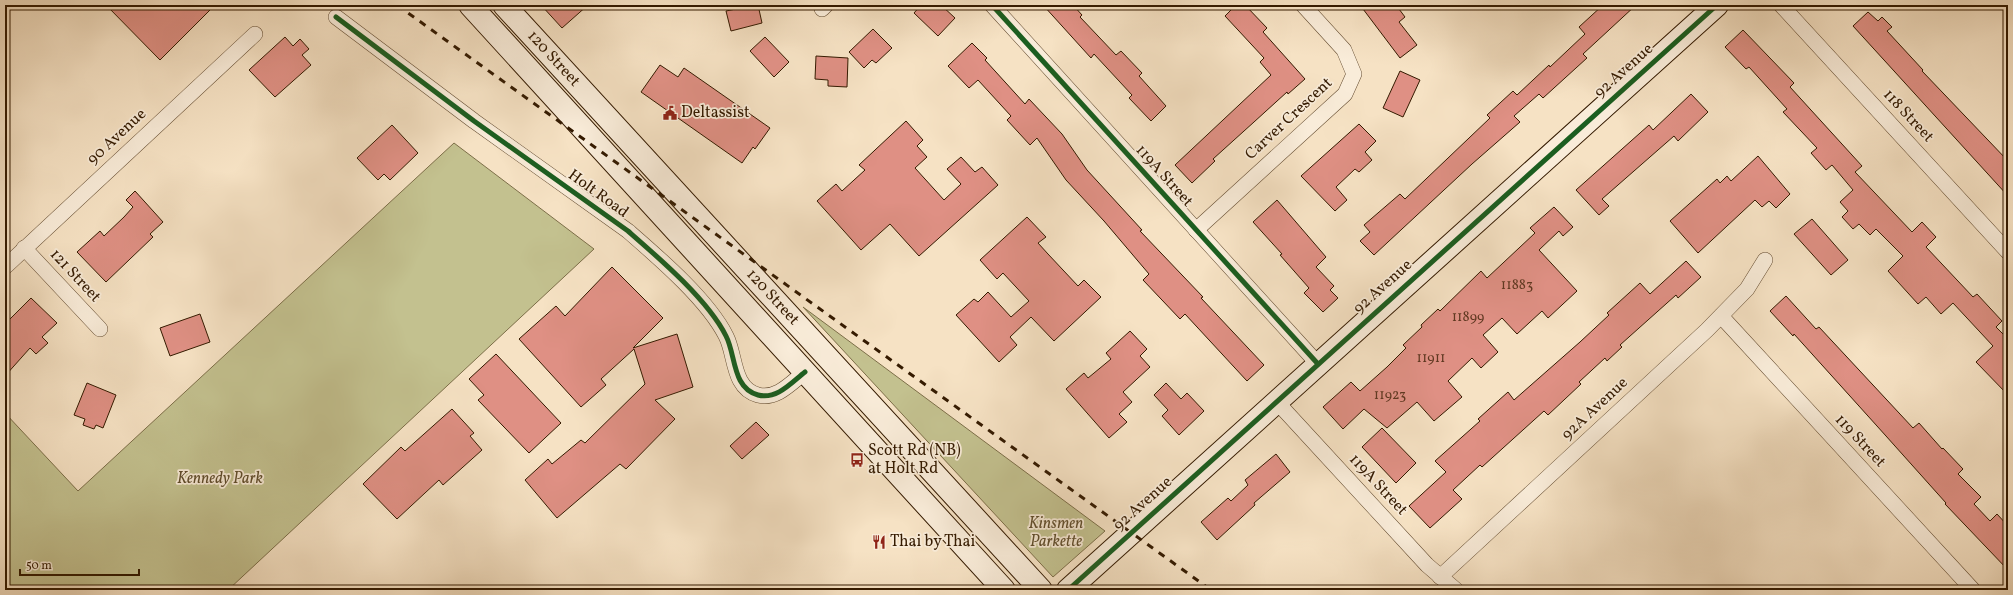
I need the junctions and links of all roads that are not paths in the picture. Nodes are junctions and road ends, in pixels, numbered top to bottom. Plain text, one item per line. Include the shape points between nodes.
1 (470, 5) edge
2 (504, 5) edge
3 (992, 5) edge
4 (1302, 5) edge
5 (1717, 5) edge
6 (1781, 5) edge
7 (336, 17) dead end
8 (254, 34) dead end
9 (542, 82) junction
10 (591, 99) junction
11 (1196, 230) junction
12 (24, 248) junction
13 (2008, 252) edge
14 (1764, 260) dead end
15 (5, 267) edge
16 (1721, 316) junction
17 (100, 329) dead end
18 (826, 355) junction
19 (1318, 364) junction
20 (805, 372) junction
21 (1276, 401) junction
22 (1440, 577) junction
23 (1004, 590) edge
24 (1041, 590) edge
25 (1068, 590) edge
26 (1456, 590) edge
27 (1973, 590) edge

1 - 9 main road, 120 Street
2 - 10 main road, 120 Street
3 - 11 street, 119A Street
4 - 11 street, Carver Crescent via 1344,50 1354,74 1346,94
5 - 19 main road, 92 Avenue
6 - 13 street, 118 Street
7 - 20 street, Holt Road via 474,121 623,227 650,250 703,305 723,330 731,346 737,375 749,390 763,396 773,395
8 - 12 street, 90 Avenue
9 - 10 main road via 563,89 575,99
9 - 20 main road, 120 Street
10 - 18 main road, 120 Street
11 - 19 street, 119A Street
12 - 15 street, 90 Avenue
12 - 17 street, 121 Street
14 - 16 street, 92A Avenue via 1752,282
16 - 22 street, 92A Avenue
16 - 27 street, 119 Street
18 - 20 main road
18 - 24 main road, 120 Street
19 - 21 main road, 92 Avenue
20 - 23 main road, 120 Street
21 - 22 street, 119A Street
21 - 25 main road, 92 Avenue
22 - 26 street, 119A Street

